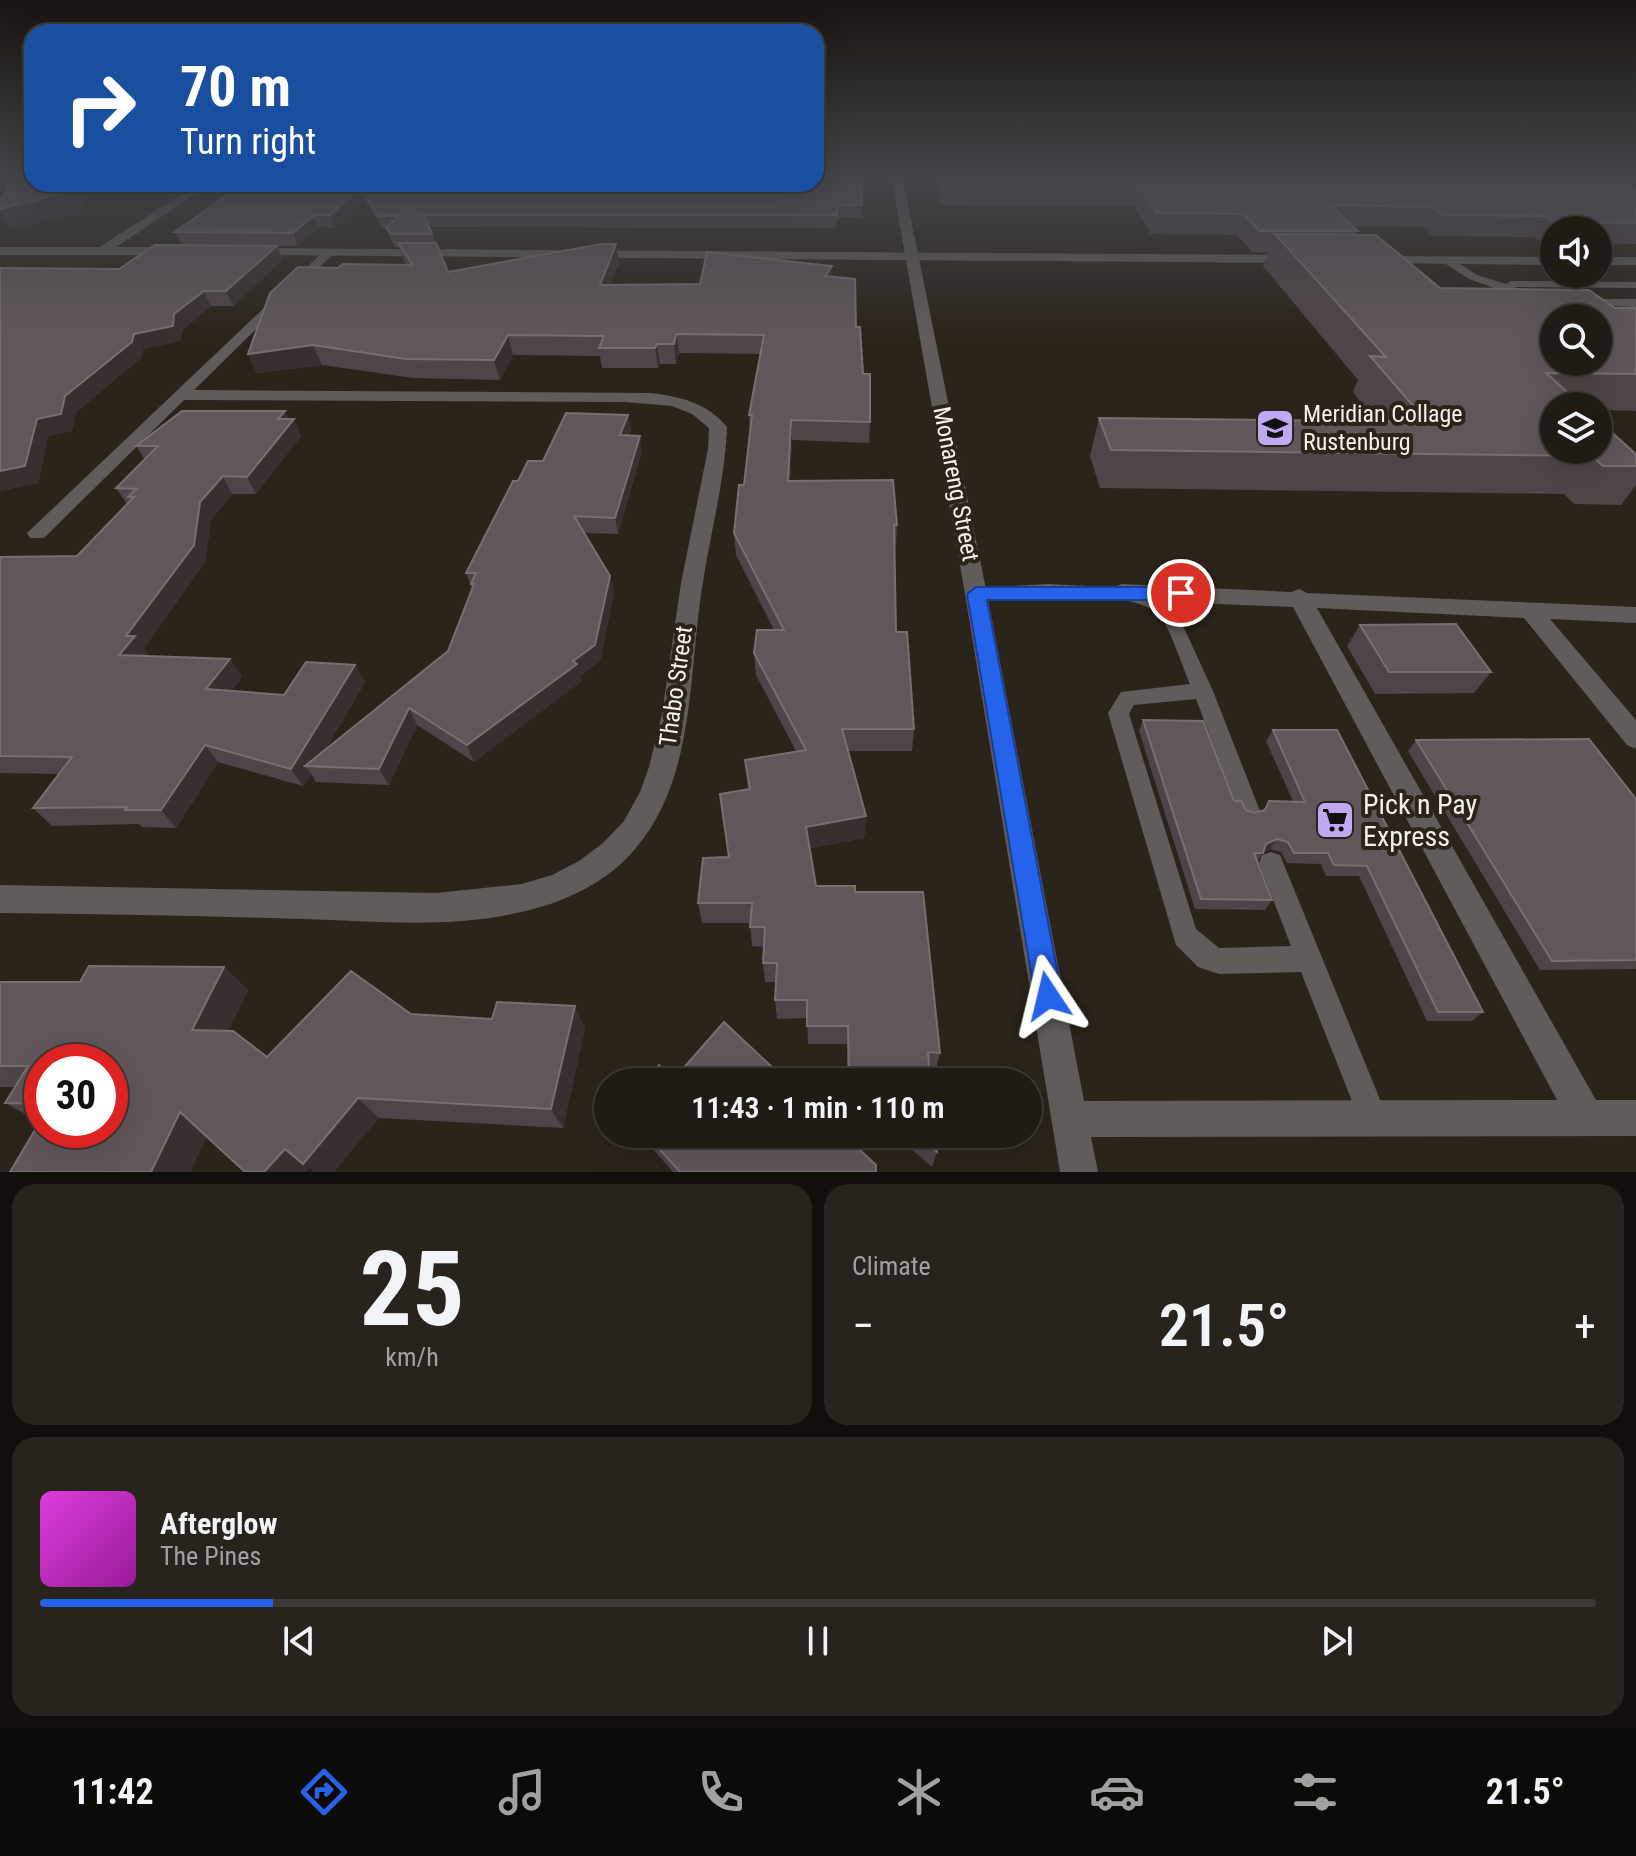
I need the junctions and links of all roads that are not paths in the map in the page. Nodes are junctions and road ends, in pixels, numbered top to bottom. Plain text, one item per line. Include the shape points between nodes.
1 (134, 230) edge
2 (908, 230) edge
3 (102, 250) junction
4 (0, 251) edge
5 (182, 251) edge
6 (246, 252) edge
7 (326, 253) junction
8 (914, 257) junction
9 (1304, 259) edge
10 (1367, 260) edge
11 (1447, 260) junction
12 (1540, 261) edge
13 (1612, 261) edge
14 (1636, 261) edge
15 (1494, 284) junction
16 (1636, 285) edge
17 (1538, 299) edge
18 (1578, 301) edge
19 (1636, 303) edge
20 (181, 395) junction
21 (37, 533) dead end
22 (1122, 592) junction
23 (976, 594) junction
24 (1299, 597) junction
25 (1529, 609) junction
26 (1636, 615) edge
27 (1203, 691) junction
28 (1636, 738) edge
29 (1249, 811) edge
30 (1271, 863) dead end
31 (0, 899) edge
32 (1308, 959) junction
33 (1586, 1118) junction
34 (1636, 1118) edge
35 (1071, 1119) junction
36 (1373, 1119) junction
37 (1079, 1172) edge

1 - 3 street
2 - 8 street, Monareng Street
3 - 4 street
3 - 5 street
6 - 7 street
7 - 8 street
7 - 20 street
8 - 9 street
8 - 23 street, Monareng Street
10 - 11 street
11 - 12 street
11 - 15 lane
13 - 14 street
15 - 16 lane
15 - 17 lane
18 - 19 lane
20 - 21 street
20 - 31 street, Thabo Street via 624,397 664,399 706,414 718,427 718,455 664,764 642,817 618,849 586,873 549,890 493,903 421,907
22 - 23 lane
22 - 24 street
22 - 27 lane via 1148,598 1167,611
23 - 35 street, Monareng Street
24 - 25 street
24 - 33 street
25 - 26 street
25 - 28 street
27 - 29 lane
27 - 32 lane via 1128,698 1118,713 1185,936 1207,958 1219,961
30 - 32 lane
32 - 36 lane
33 - 34 street
33 - 36 street
35 - 36 street
35 - 37 street, Monareng Street

